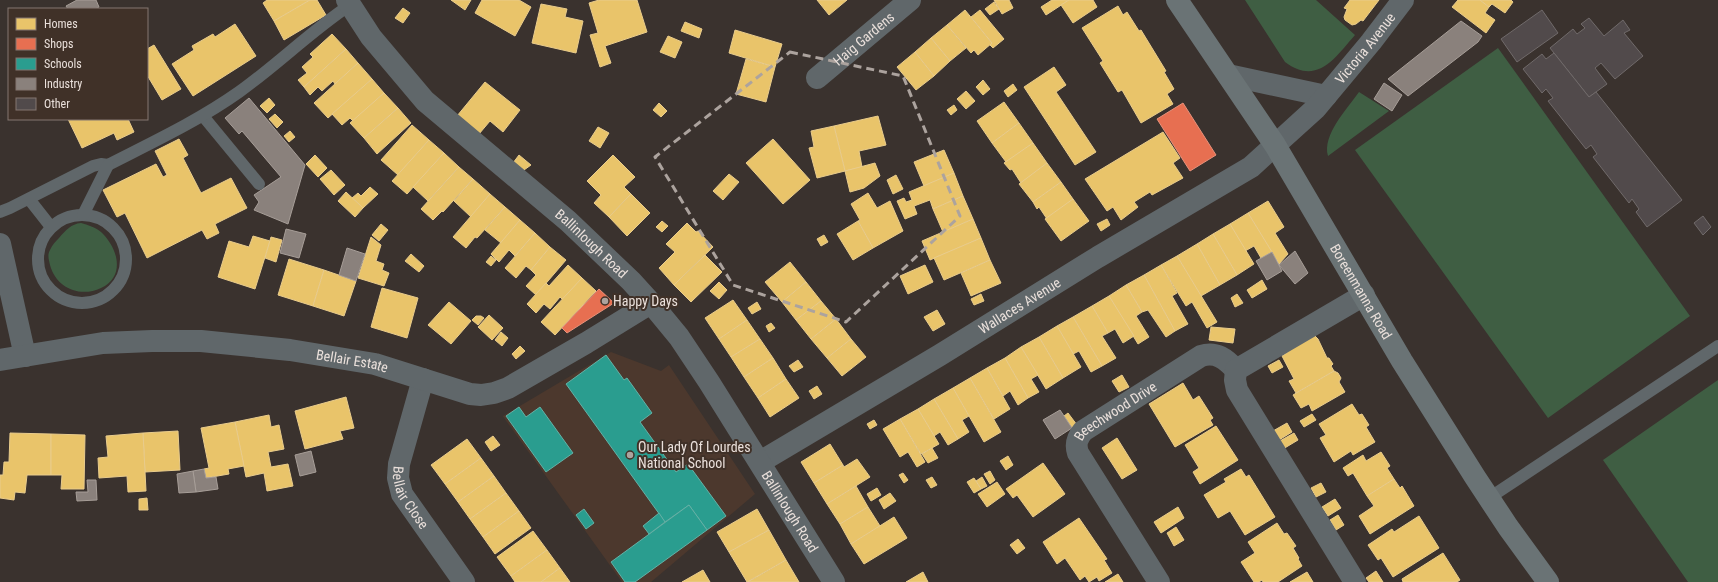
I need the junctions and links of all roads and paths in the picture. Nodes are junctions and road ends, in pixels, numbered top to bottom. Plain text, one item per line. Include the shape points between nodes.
1 (910, 0) edge
2 (1402, 0) edge
3 (348, 2) edge
4 (1183, 3) edge
5 (1228, 75) junction
6 (817, 78) dead end
7 (1326, 96) junction
8 (203, 116) junction
9 (1275, 145) junction
10 (108, 165) junction
11 (259, 184) dead end
12 (29, 199) junction
13 (0, 212) edge
14 (82, 215) junction
15 (51, 227) junction
16 (0, 244) edge
17 (1364, 295) junction
18 (651, 302) junction
19 (1718, 346) edge
20 (25, 356) junction
21 (0, 360) edge
22 (1236, 370) junction
23 (424, 379) junction
24 (760, 462) junction
25 (1489, 498) junction
26 (464, 582) edge
27 (834, 582) edge
28 (1159, 582) edge
29 (1355, 582) edge
30 (1548, 582) edge

1 - 6 street, Haig Gardens
2 - 7 street, Victoria Avenue
3 - 8 lane via 241,91
3 - 18 street, Ballinlough Road via 380,47 425,102 568,221
4 - 5 main road, Boreenmanna Road
5 - 7 street, Victoria Avenue
5 - 9 main road, Boreenmanna Road
7 - 9 street, Victoria Avenue
8 - 10 lane
8 - 11 lane
9 - 17 main road, Boreenmanna Road
9 - 24 street, Wallaces Avenue via 1251,167
10 - 12 lane via 93,166
10 - 14 lane
12 - 13 lane
12 - 15 lane
14 - 15 lane via 63,219
14 - 15 lane via 93,216 107,222 117,232 124,246 127,261 124,275 116,288 104,298 88,303 73,303 58,297 46,286 39,271 38,256 42,240
16 - 20 street
17 - 22 street
17 - 25 main road, Boreenmanna Road via 1402,361
18 - 23 street, Bellair Estate via 586,343 494,393 470,394
18 - 24 street, Ballinlough Road via 687,349
19 - 25 lane
20 - 21 street, Bellair Estate
20 - 23 street, Bellair Estate via 103,343 201,341 290,350 375,364
22 - 28 street, Beechwood Drive via 1220,356 1201,356 1083,431 1078,438 1078,453
22 - 29 street via 1237,390
23 - 26 street, Bellair Close via 399,464 399,486 402,494
24 - 27 street, Ballinlough Road
25 - 30 main road, Boreenmanna Road

